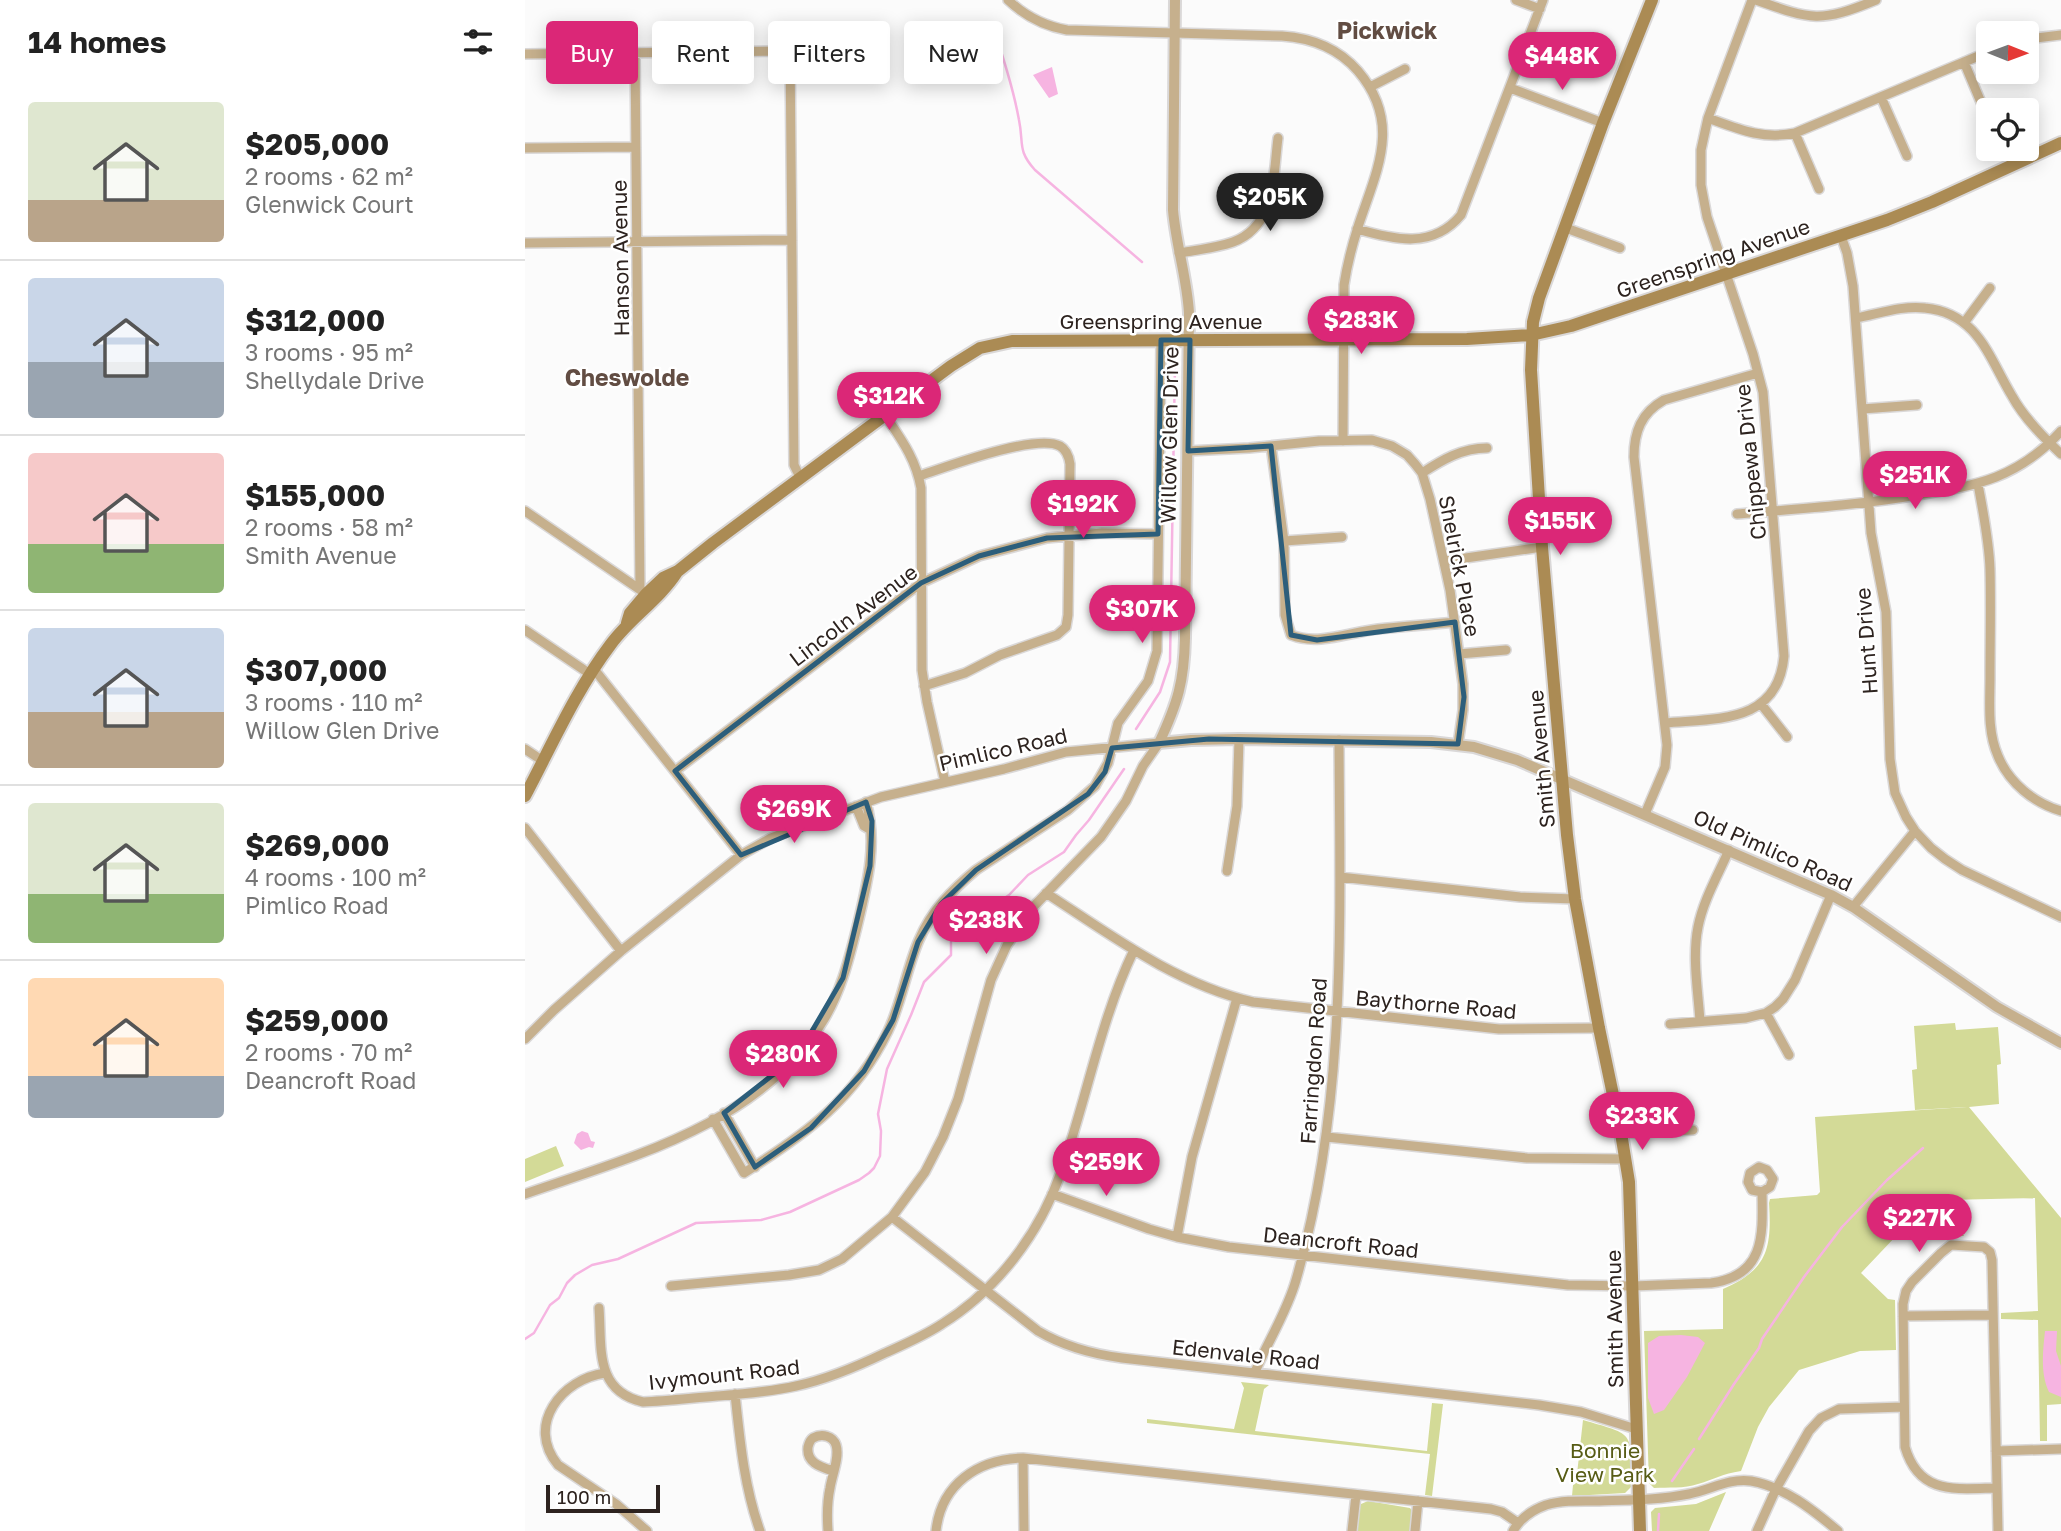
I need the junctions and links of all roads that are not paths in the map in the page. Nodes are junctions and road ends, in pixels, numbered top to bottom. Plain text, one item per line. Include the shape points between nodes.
1 (1008, 0) edge
2 (1175, 0) edge
3 (1516, 0) edge
4 (1652, 0) edge
5 (1754, 0) edge
6 (1876, 0) edge
7 (1542, 4) edge
8 (1174, 33) junction
9 (2061, 35) edge
10 (2039, 38) edge
11 (638, 52) edge
12 (525, 54) edge
13 (546, 54) edge
14 (1976, 57) edge
15 (1964, 62) junction
16 (1405, 69) dead end
17 (635, 84) edge
18 (1370, 87) junction
19 (1510, 88) junction
20 (1881, 97) junction
21 (1979, 98) edge
22 (1708, 118) junction
23 (1603, 124) junction
24 (1795, 133) junction
25 (1278, 138) dead end
26 (2061, 143) edge
27 (636, 147) junction
28 (525, 148) edge
29 (1907, 156) dead end
30 (1819, 189) dead end
31 (1566, 228) junction
32 (1357, 229) junction
33 (1841, 236) junction
34 (792, 240) junction
35 (637, 242) junction
36 (525, 243) edge
37 (1620, 248) dead end
38 (1179, 253) junction
39 (1725, 274) junction
40 (1990, 288) dead end
41 (1856, 318) junction
42 (1964, 323) junction
43 (1531, 335) junction
44 (1343, 339) junction
45 (1161, 340) junction
46 (1190, 340) junction
47 (1758, 373) junction
48 (1917, 405) dead end
49 (1862, 409) junction
50 (884, 415) junction
51 (2061, 431) edge
52 (1343, 440) junction
53 (2049, 443) junction
54 (1271, 446) junction
55 (1487, 448) dead end
56 (1188, 451) junction
57 (2061, 454) edge
58 (1422, 473) junction
59 (919, 476) junction
60 (800, 477) junction
61 (1978, 484) junction
62 (1868, 503) junction
63 (525, 511) edge
64 (1774, 511) junction
65 (1737, 513) dead end
66 (1158, 534) junction
67 (1069, 535) junction
68 (1342, 537) dead end
69 (1284, 541) junction
70 (1542, 547) junction
71 (1445, 561) junction
72 (921, 583) junction
73 (646, 595) junction
74 (1455, 622) junction
75 (525, 631) edge
76 (1506, 650) dead end
77 (1459, 654) junction
78 (592, 671) junction
79 (924, 686) junction
80 (1761, 704) junction
81 (1665, 723) junction
82 (1787, 737) dead end
83 (1239, 739) junction
84 (1339, 740) junction
85 (1160, 743) junction
86 (1458, 744) junction
87 (525, 748) edge
88 (1112, 748) junction
89 (544, 761) junction
90 (675, 771) junction
91 (1563, 781) junction
92 (946, 782) junction
93 (525, 796) edge
94 (866, 802) junction
95 (856, 806) junction
96 (2061, 811) edge
97 (1645, 814) junction
98 (525, 828) edge
99 (869, 829) junction
100 (1915, 831) junction
101 (1729, 850) junction
102 (741, 855) junction
103 (1227, 872) dead end
104 (1340, 877) junction
105 (1046, 893) junction
106 (1831, 895) junction
107 (1574, 899) junction
108 (1853, 907) junction
109 (2061, 917) edge
110 (1134, 950) junction
111 (621, 951) junction
112 (1237, 998) junction
113 (1337, 1012) junction
114 (1766, 1013) junction
115 (1699, 1021) junction
116 (1670, 1024) dead end
117 (1598, 1028) junction
118 (525, 1039) edge
119 (2061, 1043) edge
120 (1789, 1055) dead end
121 (724, 1113) junction
122 (713, 1119) junction
123 (1693, 1130) dead end
124 (1621, 1133) junction
125 (1327, 1137) junction
126 (1626, 1159) junction
127 (755, 1167) junction
128 (1762, 1192) dead end
129 (525, 1194) edge
130 (1052, 1194) junction
131 (892, 1217) junction
132 (1177, 1237) junction
133 (1303, 1255) junction
134 (671, 1286) dead end
135 (1633, 1286) junction
136 (985, 1290) junction
137 (599, 1308) dead end
138 (1993, 1315) junction
139 (1903, 1316) junction
140 (1255, 1372) junction
141 (605, 1373) junction
142 (735, 1394) junction
143 (1903, 1407) junction
144 (1636, 1429) junction
145 (2061, 1449) edge
146 (1996, 1451) junction
147 (1023, 1458) junction
148 (833, 1471) dead end
149 (1996, 1488) junction
150 (1776, 1489) junction
151 (1356, 1495) junction
152 (1638, 1500) junction
153 (1418, 1501) junction
154 (1515, 1527) edge
155 (647, 1531) edge
156 (760, 1531) edge
157 (828, 1531) edge
158 (936, 1531) edge
159 (1024, 1531) edge
160 (1352, 1531) edge
161 (1415, 1531) edge
162 (1640, 1531) edge
163 (1757, 1531) edge
164 (1838, 1531) edge
165 (1998, 1531) edge

1 - 8 street via 1033,19 1067,30
2 - 8 street, Willow Glen Drive
3 - 7 street
4 - 23 main road, Smith Avenue
5 - 6 street via 1817,17 1838,15
5 - 22 street, Chippewa Drive
7 - 19 street
8 - 18 street via 1312,40 1349,61
8 - 38 street, Willow Glen Drive via 1173,210
9 - 10 street
11 - 34 street via 790,51
12 - 13 street
14 - 15 street
15 - 20 street
15 - 21 street
16 - 18 street
17 - 27 street, Hanson Avenue
18 - 32 street via 1383,127 1382,151
19 - 23 street
19 - 32 street via 1467,205 1454,223 1437,234 1416,239 1394,239
20 - 24 street
20 - 29 street
22 - 24 street via 1747,133
22 - 39 street, Chippewa Drive via 1700,185
23 - 31 main road, Smith Avenue
24 - 30 street
25 - 38 street via 1268,205 1260,223 1235,241
26 - 33 main road, Greenspring Avenue via 1915,210
27 - 28 street
27 - 35 street, Hanson Avenue
31 - 37 street
31 - 43 main road, Smith Avenue via 1539,298
32 - 44 street via 1347,264
33 - 39 main road, Greenspring Avenue
33 - 41 street, Hunt Drive
34 - 35 street
34 - 60 street via 794,465
35 - 36 street
35 - 73 street, Hanson Avenue
38 - 46 street, Willow Glen Drive via 1189,301
39 - 43 main road, Greenspring Avenue
39 - 47 street, Chippewa Drive
40 - 42 street
41 - 42 street via 1923,307 1943,311
41 - 49 street, Hunt Drive
42 - 53 street via 1982,342 2017,404
43 - 44 main road, Greenspring Avenue
43 - 70 main road, Smith Avenue
44 - 46 main road, Greenspring Avenue
44 - 52 street
45 - 46 main road, Greenspring Avenue
45 - 50 main road, Greenspring Avenue via 994,344 968,354
45 - 66 street, Willow Glen Drive
46 - 56 street, Willow Glen Drive
47 - 64 street, Chippewa Drive
47 - 81 street via 1664,400 1647,413 1636,433 1634,457
48 - 49 street
49 - 62 street, Hunt Drive
50 - 59 street via 912,456
50 - 60 main road, Greenspring Avenue
51 - 53 street
52 - 54 street, Shelrick Place
52 - 58 street, Shelrick Place via 1372,440 1392,446
53 - 57 street
53 - 61 street via 2013,469
54 - 56 street, Shelrick Place
54 - 69 street
55 - 58 street via 1466,450
56 - 85 street, Willow Glen Drive via 1184,674
58 - 71 street, Shelrick Place
59 - 67 street via 1010,448 1045,443 1059,446 1070,464
59 - 72 street
60 - 73 main road, Greenspring Avenue via 678,571 669,585
61 - 62 street
61 - 96 street via 1990,567 1993,741 2002,766 2020,788
62 - 64 street
62 - 100 street, Hunt Drive via 1886,611 1891,770 1895,793
63 - 73 street
64 - 65 street
64 - 80 street, Chippewa Drive via 1784,656 1776,688
66 - 67 street, Lincoln Avenue
66 - 88 street, Willow Glen Drive via 1155,660 1148,681 1118,723
67 - 72 street, Lincoln Avenue via 979,556
67 - 79 street via 1066,627 1057,635
68 - 69 street
69 - 74 street via 1285,615 1291,635 1317,640
70 - 71 street
70 - 91 main road, Smith Avenue
71 - 74 street, Shelrick Place
72 - 79 street
72 - 90 street, Lincoln Avenue
73 - 78 main road, Greenspring Avenue via 637,616
74 - 77 street, Shelrick Place
75 - 78 street
76 - 77 street
77 - 86 street, Shelrick Place via 1464,697
78 - 89 main road, Greenspring Avenue
78 - 90 street
79 - 92 street
80 - 81 street via 1734,716
80 - 82 street
81 - 97 street via 1665,767
83 - 84 street, Pimlico Road
83 - 85 street, Pimlico Road
83 - 103 street via 1237,806
84 - 86 street, Pimlico Road
84 - 104 street, Farringdon Road
85 - 88 street, Pimlico Road
85 - 105 street via 1101,836
86 - 91 street, Pimlico Road via 1506,756
87 - 89 street
88 - 92 street, Pimlico Road via 1066,752
88 - 127 street, Willow Glen Drive via 1105,772 1088,794 977,870 941,904 918,942 893,1020 864,1071 811,1128
89 - 93 main road, Greenspring Avenue
90 - 102 street
91 - 97 street, Old Pimlico Road
91 - 107 main road, Smith Avenue
92 - 94 street, Pimlico Road
94 - 95 street, Pimlico Road
94 - 99 street via 872,821
95 - 99 street
95 - 102 street, Pimlico Road via 771,838
97 - 101 street, Old Pimlico Road
98 - 111 street
99 - 121 street via 869,881 835,998 798,1055
100 - 108 street
100 - 109 street, Hunt Drive via 1962,870
101 - 106 street, Old Pimlico Road
101 - 115 street via 1697,929
102 - 111 street, Pimlico Road
104 - 107 street via 1511,897
104 - 113 street, Farringdon Road
105 - 110 street, Baythorne Road
105 - 131 street via 1003,953 943,1137 925,1172
106 - 108 street, Old Pimlico Road
106 - 114 street via 1789,992
107 - 117 main road, Smith Avenue
108 - 119 street, Old Pimlico Road via 1997,1007
110 - 112 street, Baythorne Road via 1197,985
110 - 130 street, Ivymount Road via 1114,994
111 - 118 street, Pimlico Road
112 - 113 street, Baythorne Road
112 - 132 street via 1192,1157
113 - 117 street, Baythorne Road via 1499,1029
113 - 125 street, Farringdon Road
114 - 115 street
114 - 120 street
115 - 116 street
117 - 124 main road, Smith Avenue
121 - 122 street
121 - 127 street
122 - 127 street, Willow Glen Drive via 744,1173
122 - 129 street via 667,1143
123 - 124 street
124 - 126 main road, Smith Avenue
125 - 126 street via 1527,1158
125 - 133 street, Farringdon Road
126 - 135 main road, Smith Avenue
128 - 135 street, Deancroft Road via 1761,1240 1744,1270 1723,1282
130 - 132 street, Deancroft Road
130 - 136 street, Ivymount Road via 1031,1235
131 - 134 street via 842,1259 819,1270
131 - 136 street, Edenvale Road
132 - 133 street, Deancroft Road
133 - 135 street, Deancroft Road via 1550,1283
133 - 140 street, Farringdon Road via 1291,1294
135 - 144 main road, Smith Avenue
136 - 140 street, Edenvale Road via 1038,1331 1082,1351
136 - 142 street, Ivymount Road via 926,1334 837,1375 795,1387
137 - 141 street
138 - 139 street
138 - 139 street via 1990,1252 1984,1247 1951,1245 1912,1282
138 - 146 street
139 - 143 street
140 - 144 street, Edenvale Road via 1539,1405
141 - 142 street, Ivymount Road via 622,1394 643,1402
141 - 155 street via 584,1378 559,1398 543,1420 541,1440 558,1465
142 - 156 street via 747,1488
143 - 149 street via 1905,1447 1918,1474 1941,1487
143 - 150 street via 1850,1407 1821,1418
144 - 152 main road, Smith Avenue
145 - 146 street
146 - 149 street
147 - 151 street
147 - 158 street via 997,1461 965,1476 946,1499
147 - 159 street
148 - 157 street
149 - 165 street
150 - 152 street via 1731,1481 1689,1494
150 - 163 street
150 - 164 street via 1803,1503
151 - 153 street
151 - 160 street
152 - 154 street via 1552,1504 1533,1511
152 - 162 main road, Smith Avenue
153 - 154 street via 1491,1509 1502,1512
153 - 161 street

